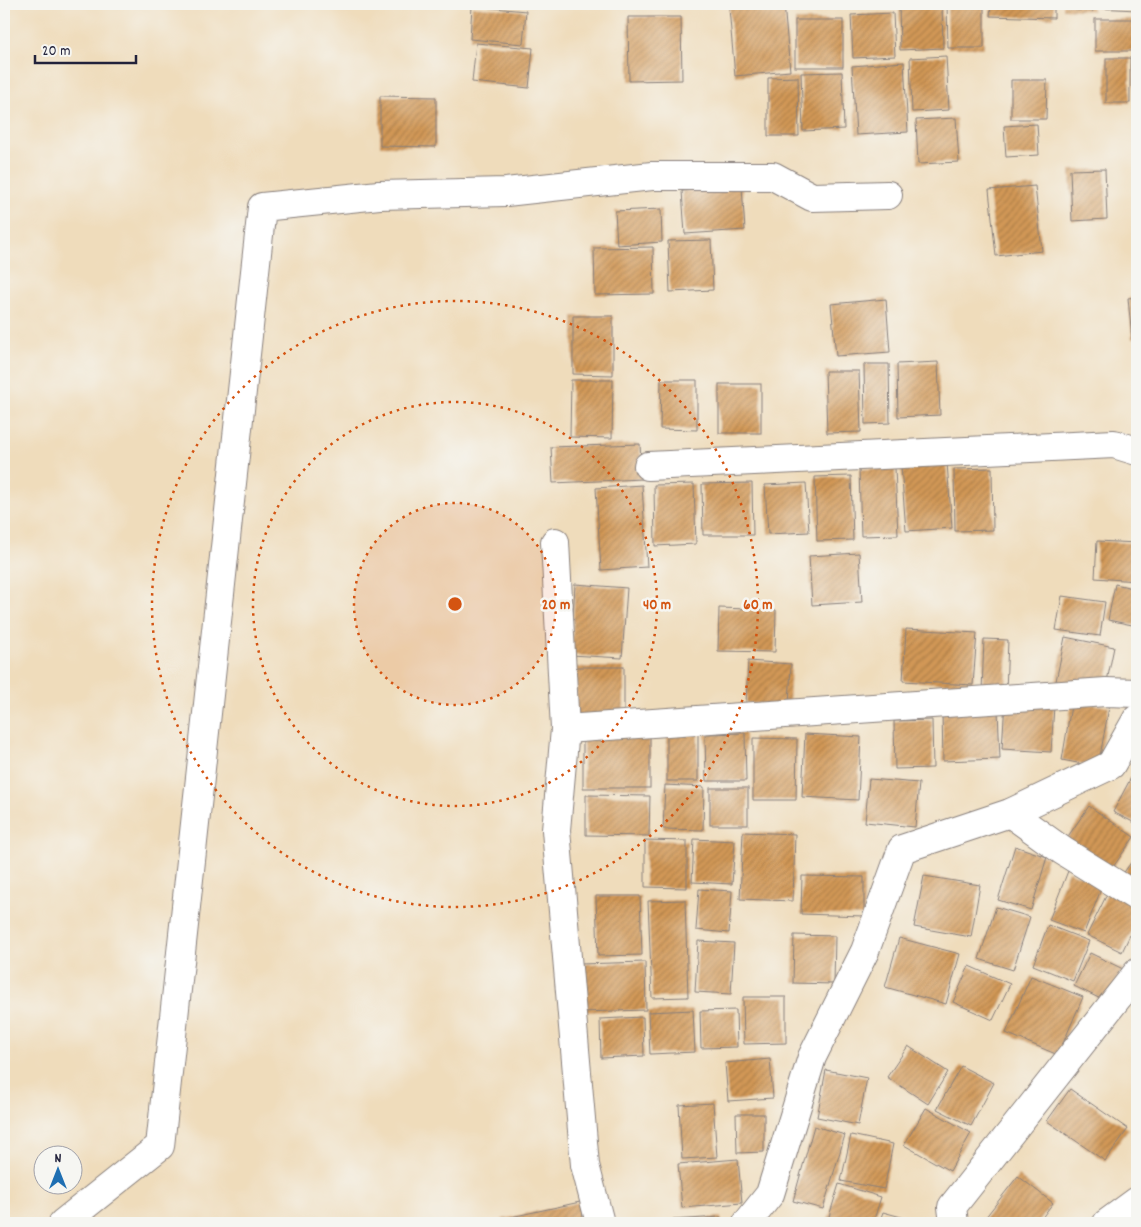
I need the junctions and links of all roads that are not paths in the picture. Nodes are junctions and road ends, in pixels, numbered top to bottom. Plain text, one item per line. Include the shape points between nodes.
1 (888, 195) dead end
2 (1137, 451) edge
3 (648, 466) dead end
4 (555, 542) dead end
5 (1137, 693) edge
6 (1137, 719) edge
7 (566, 728) junction
8 (1010, 814) junction
9 (1137, 897) edge
10 (1137, 973) edge
11 (1137, 1201) edge
12 (64, 1223) edge
13 (600, 1223) edge
14 (747, 1223) edge
15 (954, 1223) edge
16 (1107, 1223) edge

1 - 12 street via 812,197 774,176 652,176 506,192 379,195 262,207 160,1146
2 - 3 street via 1114,444
4 - 7 street
5 - 7 street via 1106,692
6 - 8 street via 1111,765
7 - 13 street via 556,830 585,1165
8 - 9 street
8 - 14 street via 902,849 865,951 812,1057 770,1194
10 - 15 street via 952,1207
11 - 16 street

